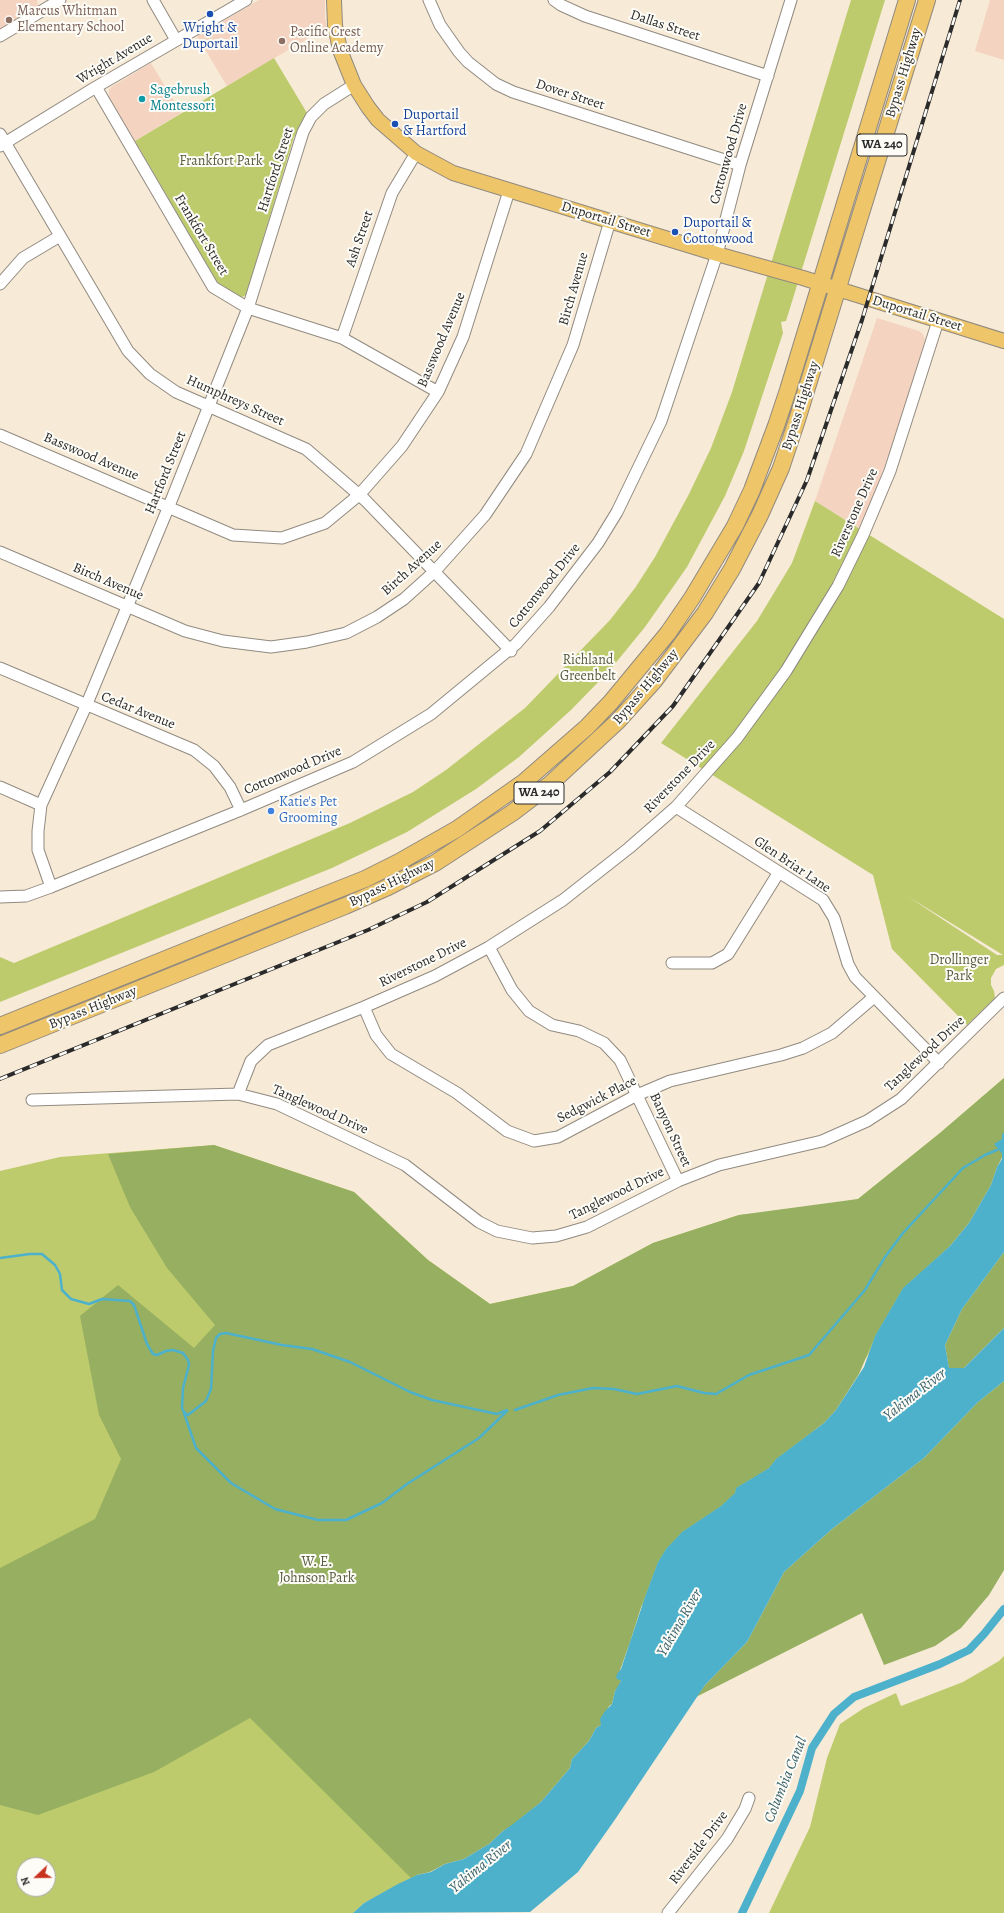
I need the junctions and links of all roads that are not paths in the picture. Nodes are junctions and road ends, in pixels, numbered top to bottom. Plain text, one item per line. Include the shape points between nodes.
1 (60, 0) edge
2 (153, 0) edge
3 (246, 0) edge
4 (328, 0) edge
5 (334, 0) edge
6 (429, 0) edge
7 (554, 0) edge
8 (791, 0) edge
9 (907, 0) edge
10 (926, 0) edge
11 (48, 3) edge
12 (334, 16) junction
13 (0, 36) edge
14 (176, 40) junction
15 (768, 76) junction
16 (354, 85) junction
17 (96, 87) junction
18 (2, 141) edge
19 (416, 153) junction
20 (740, 165) junction
21 (509, 190) junction
22 (610, 221) junction
23 (60, 236) junction
24 (717, 254) junction
25 (0, 284) edge
26 (821, 284) junction
27 (838, 290) junction
28 (248, 308) junction
29 (938, 320) junction
30 (342, 338) junction
31 (1004, 341) edge
32 (438, 392) junction
33 (210, 407) junction
34 (0, 435) edge
35 (359, 495) junction
36 (169, 506) junction
37 (0, 552) edge
38 (435, 571) junction
39 (127, 606) junction
40 (511, 650) junction
41 (0, 668) edge
42 (86, 706) junction
43 (0, 787) edge
44 (41, 805) junction
45 (676, 807) junction
46 (241, 810) junction
47 (779, 872) junction
48 (51, 886) junction
49 (0, 897) edge
50 (489, 947) junction
51 (672, 963) dead end
52 (874, 997) junction
53 (1004, 998) edge
54 (364, 1007) junction
55 (0, 1026) edge
56 (0, 1045) edge
57 (939, 1063) junction
58 (238, 1094) junction
59 (637, 1095) junction
60 (32, 1100) dead end
61 (678, 1181) junction
62 (749, 1798) dead end
63 (668, 1913) edge

1 - 11 street
2 - 14 street
3 - 14 street, Wright Avenue
4 - 12 main road, Duportail Street
5 - 12 main road, Duportail Street
6 - 20 street, Dover Street via 440,25 459,52 496,84 513,92
7 - 15 street, Dallas Street via 585,16
8 - 15 street, Cottonwood Drive
9 - 26 highway, Bypass Highway / WA 240
10 - 27 highway, Bypass Highway / WA 240
11 - 13 street
12 - 16 main road, Duportail Street via 340,50
14 - 17 street, Wright Avenue
15 - 20 street, Cottonwood Drive
16 - 19 main road, Duportail Street via 378,120
16 - 28 street, Hartford Street via 324,104 311,117 303,132
17 - 18 street, Wright Avenue
17 - 28 street, Frankfort Street via 213,287
18 - 23 street, Humphreys Street
19 - 21 main road, Duportail Street via 453,173
19 - 30 street, Ash Street via 392,193
20 - 24 street, Cottonwood Drive
21 - 22 main road, Duportail Street
21 - 32 street, Basswood Avenue via 468,322
22 - 24 main road, Duportail Street
22 - 38 street, Birch Avenue via 573,345 526,454 485,515
23 - 25 street via 23,258
23 - 33 street, Humphreys Street via 128,351 150,374 176,392
24 - 26 main road, Duportail Street
24 - 40 street, Cottonwood Drive via 661,421 617,512 598,543
26 - 27 main road, Duportail Street
26 - 55 highway, Bypass Highway / WA 240 via 764,461 720,552 692,598 654,651 611,702 565,747 524,782 457,829 372,875
27 - 29 main road, Duportail Street
27 - 56 highway, Bypass Highway / WA 240 via 781,468 732,569 705,613 654,681 618,721 577,760 506,818 435,863 388,887
28 - 30 street, Frankfort Street
28 - 33 street, Hartford Street
29 - 31 main road, Duportail Street
29 - 45 street, Riverstone Drive via 890,471 838,586 782,677 737,738
30 - 32 street, Frankfort Street
32 - 35 street, Basswood Avenue via 402,446
33 - 35 street, Humphreys Street via 306,448
33 - 36 street, Hartford Street
34 - 36 street, Basswood Avenue
35 - 36 street, Basswood Avenue via 324,523 282,538 233,535
35 - 38 street, Humphreys Street
36 - 39 street, Hartford Street
37 - 39 street, Birch Avenue
38 - 39 street, Birch Avenue via 404,599 346,633 271,647 223,641 185,631
38 - 40 street, Humphreys Street
39 - 42 street, Hartford Street
40 - 46 street, Cottonwood Drive via 431,714 353,762
41 - 42 street, Cedar Avenue
42 - 44 street, Hartford Street
42 - 46 street, Cedar Avenue via 194,750 214,766 230,787
43 - 44 street
44 - 48 street, Hartford Street via 38,850
45 - 47 street, Glen Briar Lane
45 - 50 street, Riverstone Drive via 563,900
46 - 48 street, Cottonwood Drive
47 - 51 street via 728,954 712,963
47 - 52 street, Glen Briar Lane via 823,900 834,918 848,964 855,977
48 - 49 street, Cottonwood Drive via 26,896
50 - 54 street, Riverstone Drive via 435,976
50 - 59 street, Banyon Street via 512,990 529,1011 552,1025 579,1031 604,1043 620,1060
52 - 57 street, Glen Briar Lane
52 - 59 street, Sedgwick Place via 832,1033 803,1048 670,1081
53 - 57 street, Tanglewood Drive
54 - 58 street, Riverstone Drive via 268,1045 251,1061
54 - 59 street, Sedgwick Place via 376,1035 391,1054 457,1092 507,1131 534,1141 558,1137
57 - 61 street, Tanglewood Drive via 901,1100 867,1121 822,1141 719,1166
58 - 60 street, Tanglewood Drive
58 - 61 street, Tanglewood Drive via 277,1104 405,1165 479,1222 504,1233 532,1238 572,1233 587,1228
59 - 61 street, Banyon Street
62 - 63 street, Riverside Drive via 727,1839

